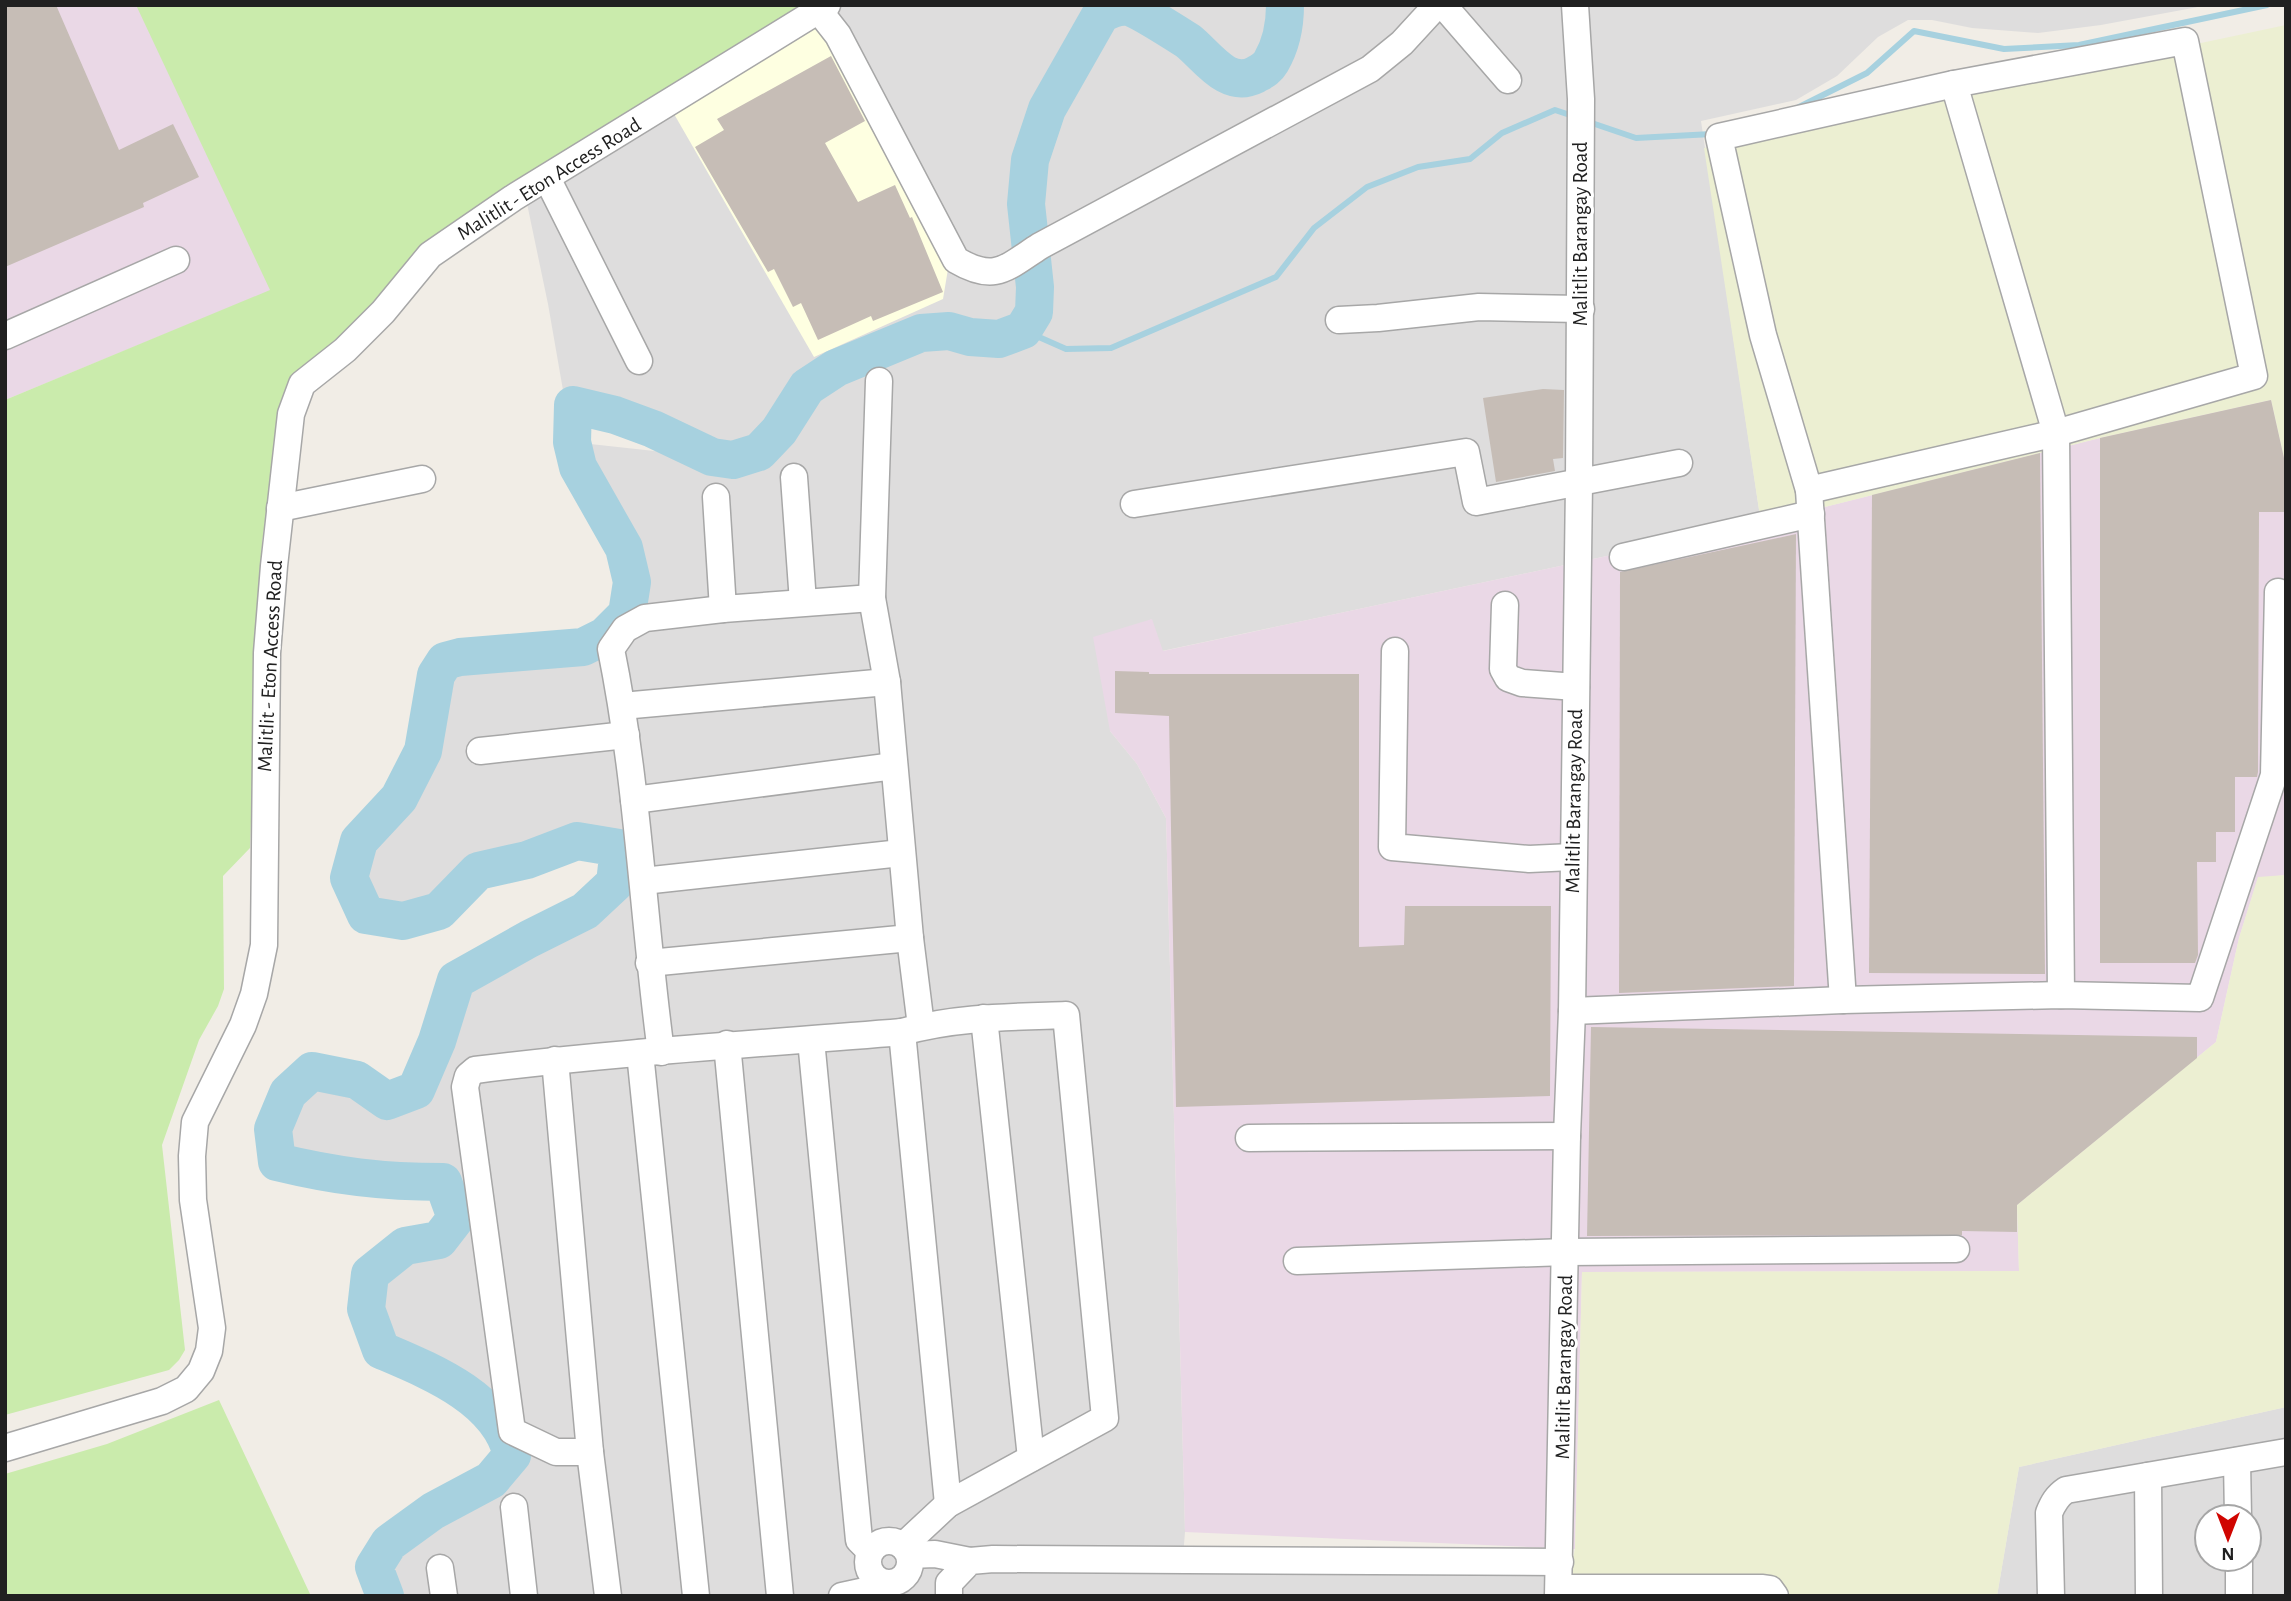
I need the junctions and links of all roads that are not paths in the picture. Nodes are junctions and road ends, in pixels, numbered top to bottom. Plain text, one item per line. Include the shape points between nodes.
1 (1437, 5) edge
2 (1443, 5) edge
3 (1575, 5) edge
4 (824, 9) edge
5 (1508, 80) dead end
6 (1954, 84) junction
7 (547, 178) junction
8 (176, 260) dead end
9 (1580, 309) junction
10 (1339, 320) dead end
11 (5, 336) edge
12 (639, 361) dead end
13 (879, 380) dead end
14 (2056, 433) junction
15 (1679, 463) dead end
16 (794, 477) dead end
17 (422, 479) dead end
18 (1579, 483) junction
19 (716, 497) dead end
20 (1810, 502) junction
21 (1134, 504) dead end
22 (280, 508) junction
23 (1623, 557) dead end
24 (2278, 592) dead end
25 (872, 598) junction
26 (803, 602) junction
27 (1504, 605) dead end
28 (723, 609) junction
29 (1395, 651) dead end
30 (887, 682) junction
31 (1576, 687) junction
32 (622, 706) junction
33 (626, 735) junction
34 (480, 751) dead end
35 (894, 766) junction
36 (634, 800) junction
37 (901, 853) junction
38 (1573, 857) junction
39 (643, 881) junction
40 (909, 938) junction
41 (649, 963) junction
42 (2061, 995) junction
43 (1843, 1000) junction
44 (1572, 1011) junction
45 (984, 1018) junction
46 (911, 1029) junction
47 (811, 1040) junction
48 (727, 1044) junction
49 (651, 1052) junction
50 (555, 1060) junction
51 (1567, 1136) junction
52 (1249, 1139) dead end
53 (1956, 1249) dead end
54 (1566, 1252) junction
55 (1297, 1261) dead end
56 (5, 1448) edge
57 (590, 1452) junction
58 (2286, 1452) edge
59 (1031, 1458) junction
60 (2237, 1461) junction
61 (2148, 1476) junction
62 (2238, 1503) edge
63 (948, 1504) junction
64 (514, 1507) dead end
65 (970, 1561) junction
66 (440, 1568) dead end
67 (897, 1572) edge
68 (2239, 1573) edge
69 (1559, 1582) edge
70 (949, 1589) edge
71 (444, 1596) edge
72 (524, 1596) edge
73 (608, 1596) edge
74 (696, 1596) edge
75 (780, 1596) edge
76 (842, 1596) edge
77 (1775, 1596) edge
78 (2050, 1596) edge
79 (2149, 1596) edge
80 (2239, 1596) edge

1 - 4 street via 1370,69 999,272 984,272 956,261
2 - 5 street
3 - 9 street, Malitlit Barangay Road
4 - 7 street, Malitlit - Eton Access Road
6 - 14 street
6 - 14 street via 2185,41 2254,376
6 - 20 street via 1719,137 1763,335
7 - 12 street
7 - 22 street, Malitlit - Eton Access Road via 430,255 383,312 302,384 291,414
8 - 11 street
9 - 10 street via 1479,307
9 - 18 street, Malitlit Barangay Road
13 - 25 street
14 - 20 street
14 - 42 street
15 - 18 street
16 - 26 street
17 - 22 street
18 - 21 street via 1476,502 1466,452
18 - 31 street, Malitlit Barangay Road
19 - 28 street
20 - 23 street
20 - 43 street
22 - 56 street, Malitlit - Eton Access Road via 267,653 264,944 243,1025 195,1122 192,1156 192,1200 212,1328 209,1351 201,1371 186,1389 162,1401
24 - 42 street via 2274,775 2200,998
25 - 26 street
25 - 30 street
26 - 28 street
27 - 31 street via 1503,669 1508,678
28 - 32 street via 645,618 625,629 611,649
29 - 38 street via 1392,847 1529,859
30 - 32 street
30 - 35 street
31 - 38 street, Malitlit Barangay Road
32 - 33 street
33 - 34 street
33 - 36 street
35 - 36 street
35 - 37 street
36 - 39 street
37 - 39 street
37 - 40 street
38 - 44 street, Malitlit Barangay Road
39 - 41 street
40 - 41 street
40 - 46 street
41 - 49 street
42 - 43 street
43 - 44 street
44 - 51 street, Malitlit Barangay Road
45 - 46 street
45 - 59 street
45 - 59 street via 1066,1014 1105,1418
46 - 47 street
46 - 63 street
47 - 48 street
47 - 67 street via 859,1540 870,1551 868,1567
48 - 49 street
48 - 75 street
49 - 50 street
49 - 74 street
50 - 57 street
50 - 57 street via 475,1070 465,1087 512,1431 556,1452
51 - 52 street
51 - 54 street, Malitlit Barangay Road
53 - 54 street
54 - 55 street
54 - 69 street, Malitlit Barangay Road
57 - 73 street
58 - 60 street
59 - 63 street
60 - 61 street
60 - 62 street
61 - 78 street via 2076,1487 2059,1495 2049,1513
61 - 79 street
63 - 67 street
64 - 72 street
65 - 67 street via 935,1554
65 - 69 street
65 - 70 street
66 - 71 street
67 - 70 street
67 - 76 street via 865,1591
68 - 80 street
69 - 77 street via 1763,1588

